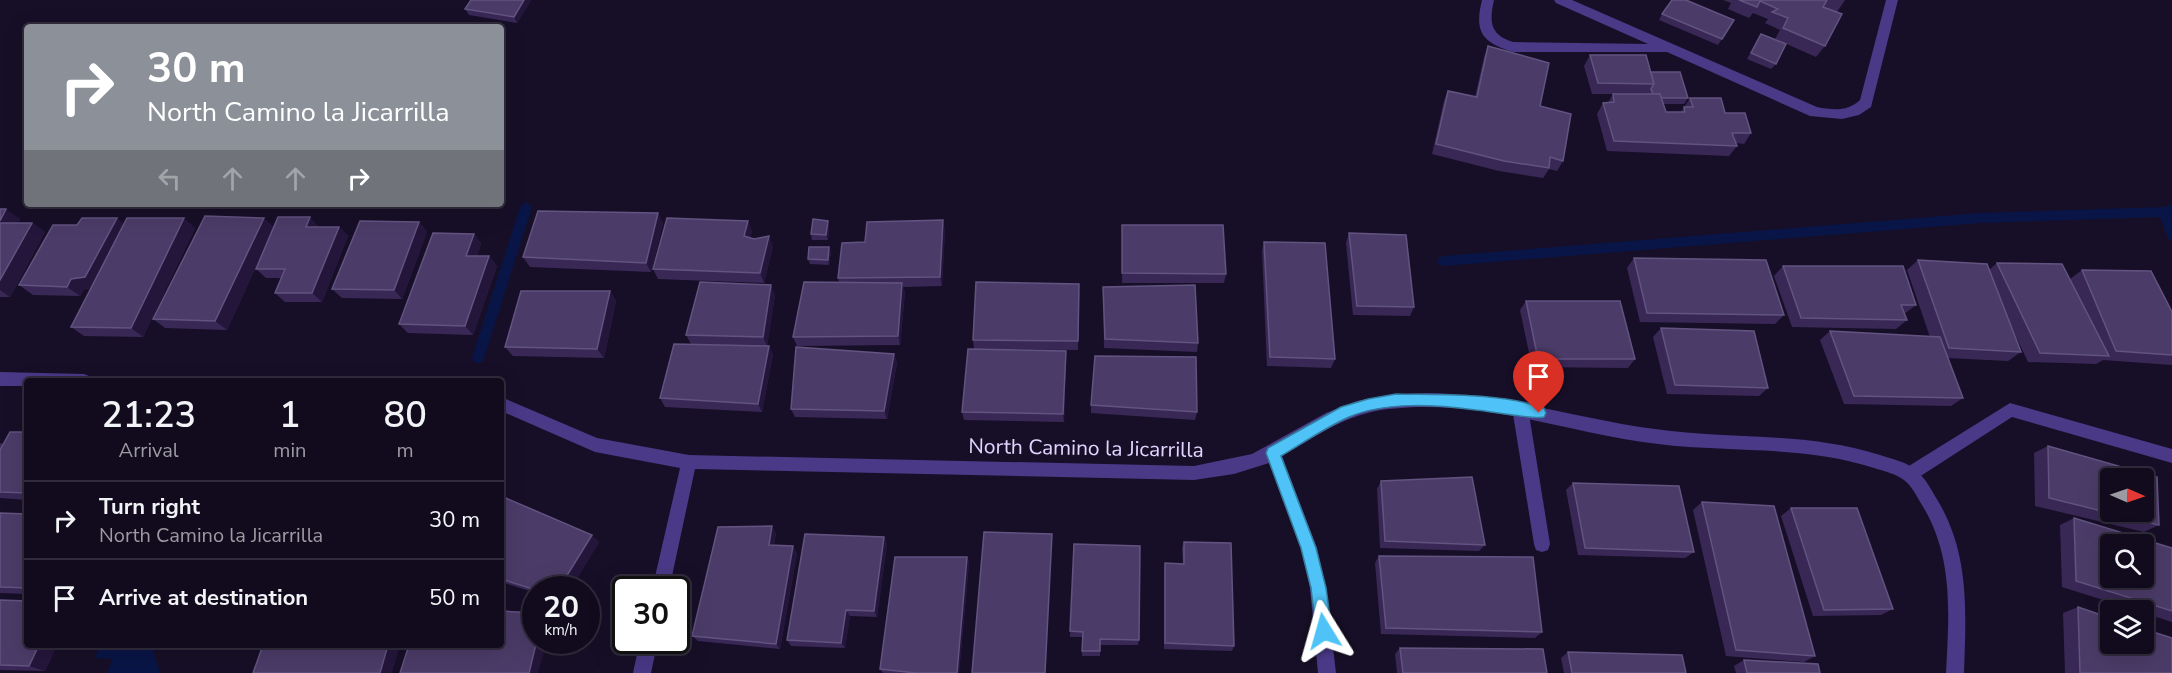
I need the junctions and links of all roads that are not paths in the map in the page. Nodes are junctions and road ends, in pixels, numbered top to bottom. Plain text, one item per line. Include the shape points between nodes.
1 (1488, 0) edge
2 (1560, 0) edge
3 (1892, 0) edge
4 (1669, 49) junction
5 (0, 379) edge
6 (24, 380) edge
7 (504, 405) edge
8 (1520, 408) junction
9 (1273, 453) junction
10 (2172, 456) edge
11 (688, 462) junction
12 (1910, 474) junction
13 (1542, 544) dead end
14 (663, 576) edge
15 (646, 654) edge
16 (642, 673) edge
17 (1327, 673) edge
18 (1956, 673) edge

1 - 4 street via 1485,29 1500,44
2 - 4 street
3 - 4 street via 1866,103 1846,115 1815,112
5 - 6 street
7 - 11 street, North Camino la Jicarrilla via 595,445
8 - 9 street, North Camino la Jicarrilla via 1455,401 1368,405 1346,411
8 - 12 street, North Camino la Jicarrilla via 1659,437 1823,446 1853,452
8 - 13 street
9 - 11 street, North Camino la Jicarrilla via 1250,463 1194,473
9 - 17 street via 1298,514 1314,568
10 - 12 street via 2010,410
11 - 14 street
12 - 18 street via 1938,514 1951,546 1957,578
15 - 16 street

